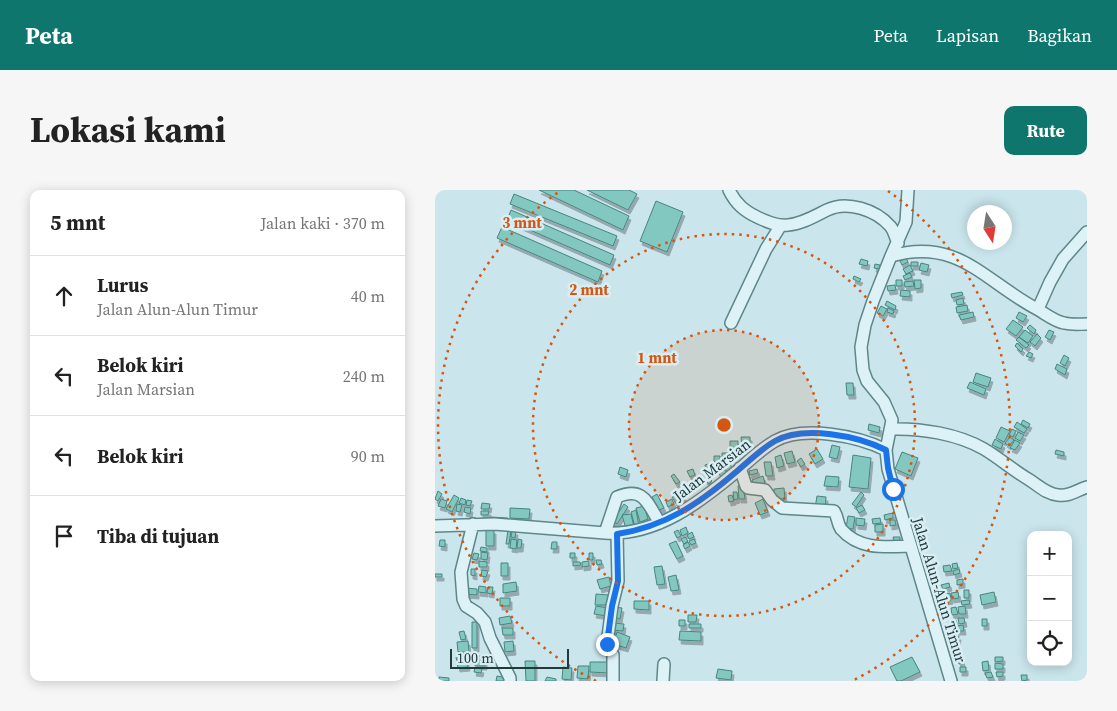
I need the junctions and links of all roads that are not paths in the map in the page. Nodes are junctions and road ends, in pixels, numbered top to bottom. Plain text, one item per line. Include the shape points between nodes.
1 (729, 190) edge
2 (908, 190) edge
3 (781, 225) junction
4 (1087, 232) edge
5 (898, 243) junction
6 (891, 256) junction
7 (1038, 310) junction
8 (731, 323) dead end
9 (1087, 324) edge
10 (891, 429) junction
11 (886, 450) junction
12 (740, 468) junction
13 (1087, 487) edge
14 (660, 523) junction
15 (473, 524) junction
16 (435, 526) edge
17 (605, 533) junction
18 (617, 534) junction
19 (910, 546) junction
20 (664, 664) dead end
21 (510, 681) edge
22 (613, 681) edge
23 (663, 681) edge
24 (951, 681) edge

1 - 3 street via 738,205 748,213
2 - 5 street via 907,222
3 - 5 street via 797,224 841,206 854,207 879,216 891,228
3 - 8 street
4 - 7 street via 1063,259
5 - 6 street
6 - 7 street via 926,250 949,256 971,265
6 - 10 street via 867,318 861,347 867,381 890,413
7 - 9 street via 1063,323
10 - 11 street
10 - 13 street via 911,428 937,433 983,449 1051,494 1068,495
11 - 12 street, Jalan Marsian via 840,436 801,434 776,440
11 - 19 street, Jalan Alun-Alun Timur
12 - 14 street, Jalan Marsian via 695,503
12 - 19 street via 746,486 765,490 782,508 834,511 839,526 864,545
14 - 17 street via 643,496 634,492 617,497
14 - 18 street, Jalan Marsian
15 - 16 street, Jalan Marsian
15 - 17 street, Jalan Marsian
15 - 21 street via 461,572 463,599 466,606 485,622
17 - 18 street, Jalan Marsian
18 - 22 street via 618,581 607,644 613,655
19 - 24 street, Jalan Alun-Alun Timur
20 - 23 street

